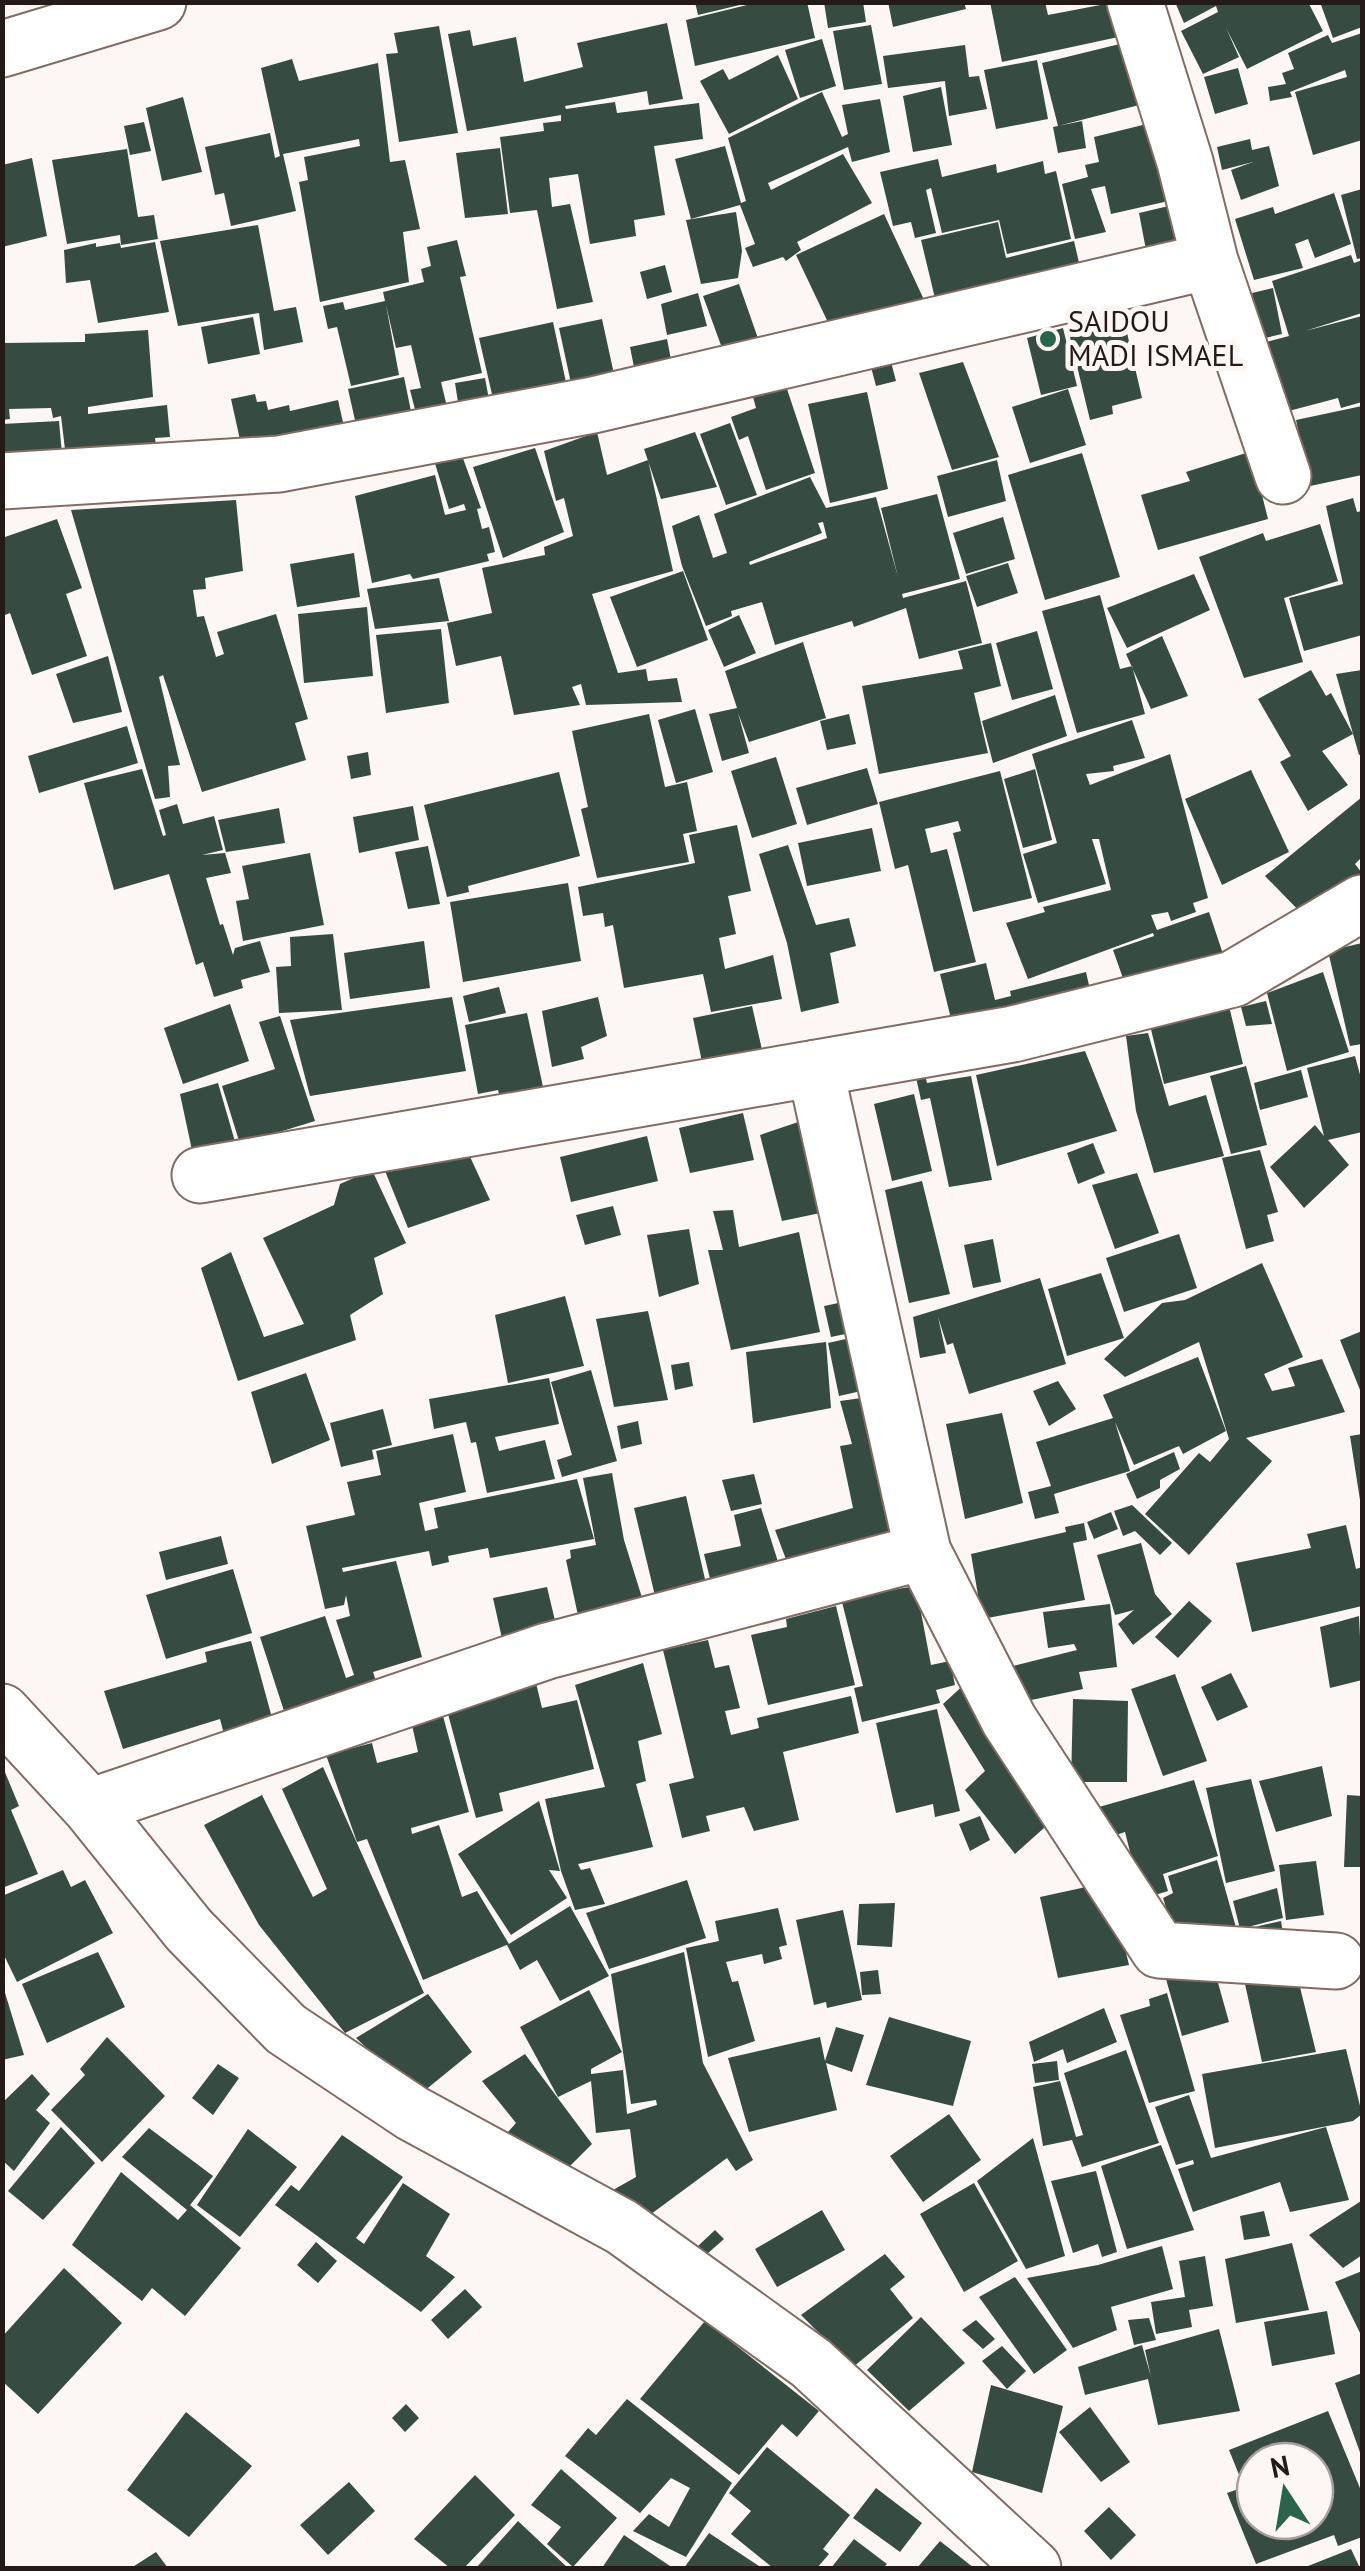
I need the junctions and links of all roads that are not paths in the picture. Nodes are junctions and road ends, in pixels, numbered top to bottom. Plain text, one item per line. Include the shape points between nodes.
1 (158, 2) edge
2 (1135, 2) edge
3 (2, 49) edge
4 (1210, 261) junction
5 (1284, 476) dead end
6 (2, 481) edge
7 (1362, 903) edge
8 (815, 1068) junction
9 (200, 1174) dead end
10 (923, 1552) junction
11 (2, 1712) edge
12 (90, 1806) junction
13 (1336, 1961) dead end
14 (1034, 2568) edge

1 - 3 street
2 - 4 street
4 - 5 street
4 - 6 street via 593,405 279,464
7 - 8 street via 1234,979 1013,1034
8 - 9 street
8 - 10 street
10 - 12 street via 547,1651
10 - 13 street via 1009,1720 1159,1950
11 - 12 street
12 - 14 street via 189,1930 286,2028 412,2113 622,2227 811,2363

